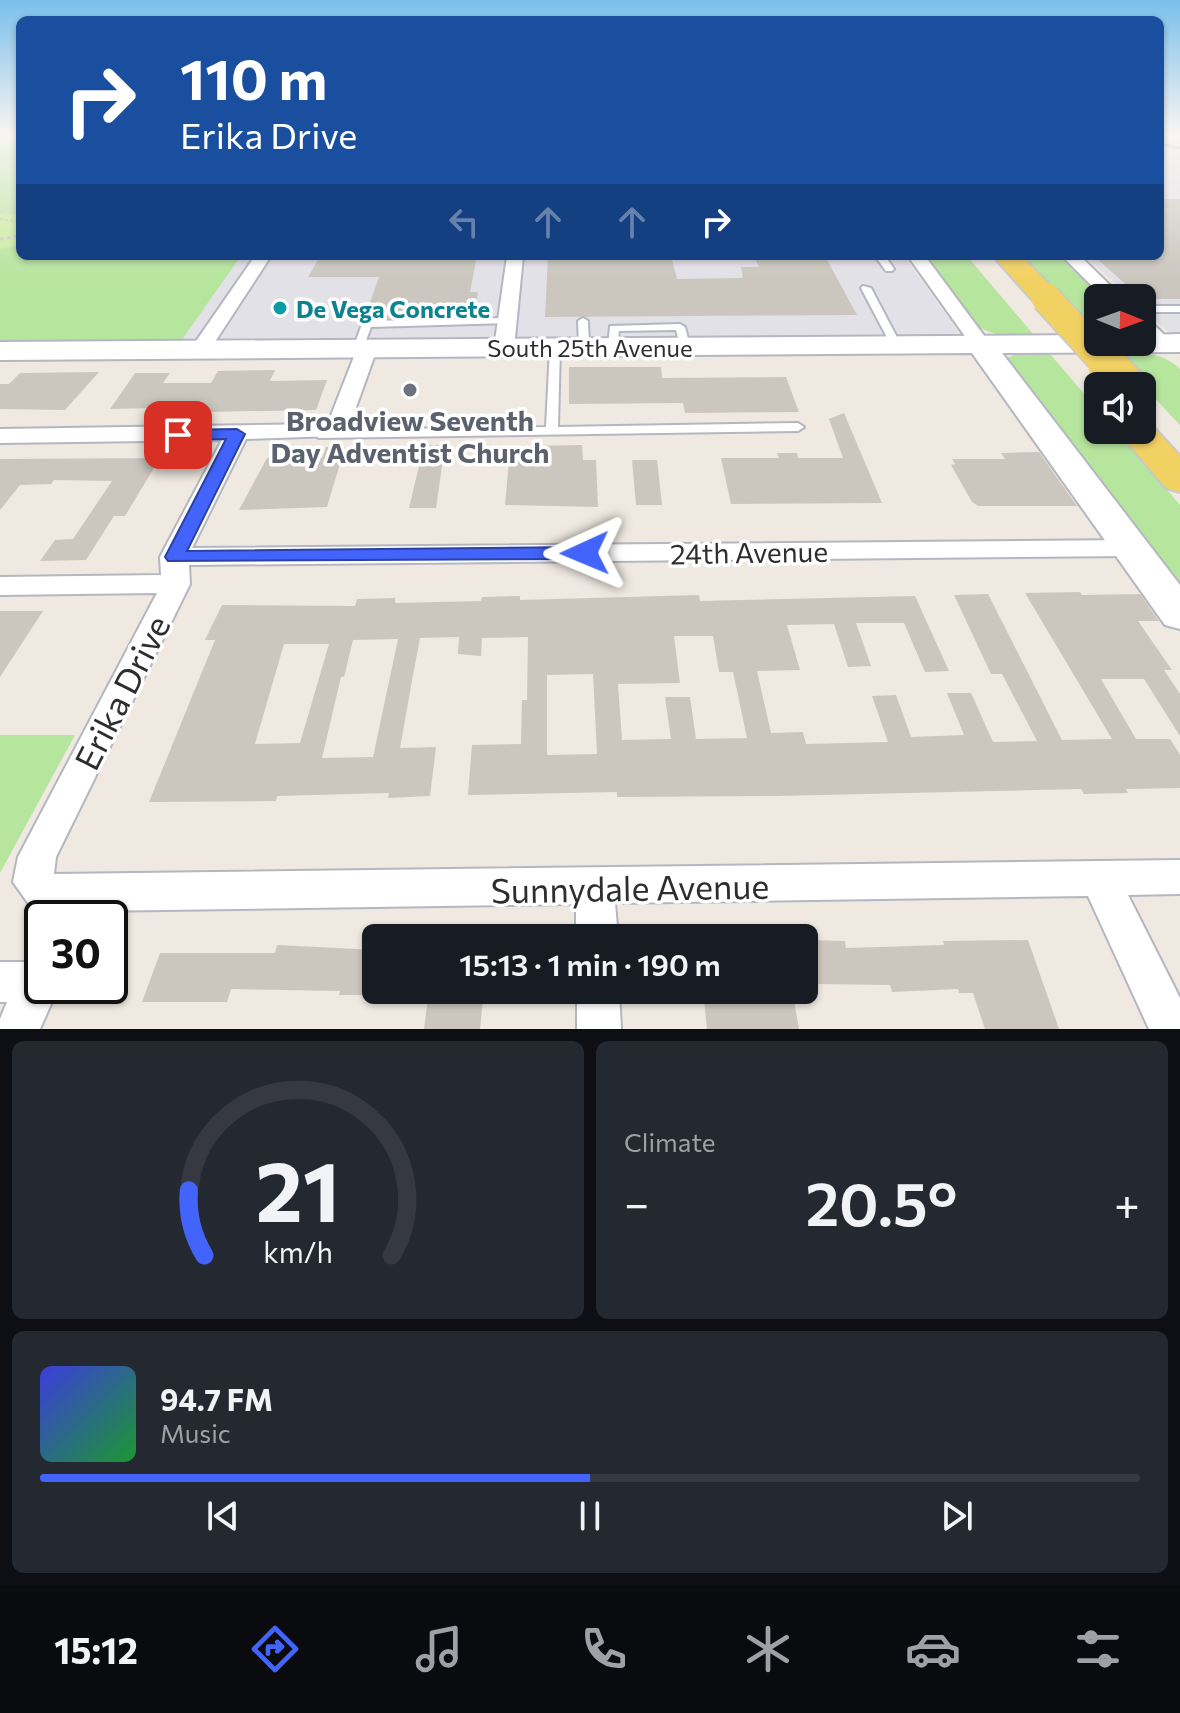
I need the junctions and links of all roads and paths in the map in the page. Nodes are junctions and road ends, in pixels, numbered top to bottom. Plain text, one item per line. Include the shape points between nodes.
1 (260, 260) edge
2 (515, 260) edge
3 (883, 260) edge
4 (919, 260) edge
5 (989, 260) edge
6 (1010, 260) edge
7 (1074, 260) edge
8 (889, 269) dead end
9 (1099, 284) edge
10 (866, 288) dead end
11 (1034, 298) junction
12 (1156, 309) edge
13 (1180, 309) edge
14 (506, 334) junction
15 (584, 341) junction
16 (1166, 343) edge
17 (896, 345) junction
18 (981, 345) junction
19 (362, 349) junction
20 (200, 350) junction
21 (0, 351) edge
22 (1088, 372) edge
23 (1112, 372) edge
24 (1156, 418) edge
25 (798, 427) dead end
26 (552, 430) junction
27 (322, 432) junction
28 (237, 434) junction
29 (0, 436) edge
30 (1180, 443) edge
31 (1148, 444) edge
32 (1180, 480) edge
33 (1131, 548) junction
34 (175, 571) junction
35 (0, 586) edge
36 (1180, 615) edge
37 (1180, 877) edge
38 (1100, 879) junction
39 (595, 888) junction
40 (61, 900) edge
41 (128, 904) edge
42 (596, 924) edge
43 (24, 996) edge
44 (598, 1004) edge
45 (18, 1029) edge
46 (599, 1029) edge
47 (1172, 1029) edge

1 - 20 street
2 - 14 street
3 - 8 lane
4 - 18 street
5 - 11 main road
6 - 11 main road
7 - 9 street
10 - 17 lane
11 - 22 main road
11 - 23 main road, bridge
12 - 13 lane
14 - 15 street, South 25th Avenue
14 - 19 street, South 25th Avenue
15 - 17 street, South 25th Avenue via 685,347
15 - 26 lane
16 - 18 street, South 25th Avenue
17 - 18 street, South 25th Avenue
18 - 33 street
19 - 20 street, South 25th Avenue
19 - 27 street via 340,421
20 - 21 street, South 25th Avenue
24 - 30 main road
25 - 26 lane
26 - 27 lane
27 - 28 street
28 - 29 street
28 - 34 street, Erika Drive
31 - 32 main road
33 - 34 street, 24th Avenue
33 - 36 street
34 - 35 street, 24th Avenue
34 - 40 street, Erika Drive via 37,857 33,882
37 - 38 street, Sunnydale Avenue
38 - 39 street, Sunnydale Avenue
38 - 47 street
39 - 41 street, Sunnydale Avenue
39 - 42 street
43 - 45 street
44 - 46 street

